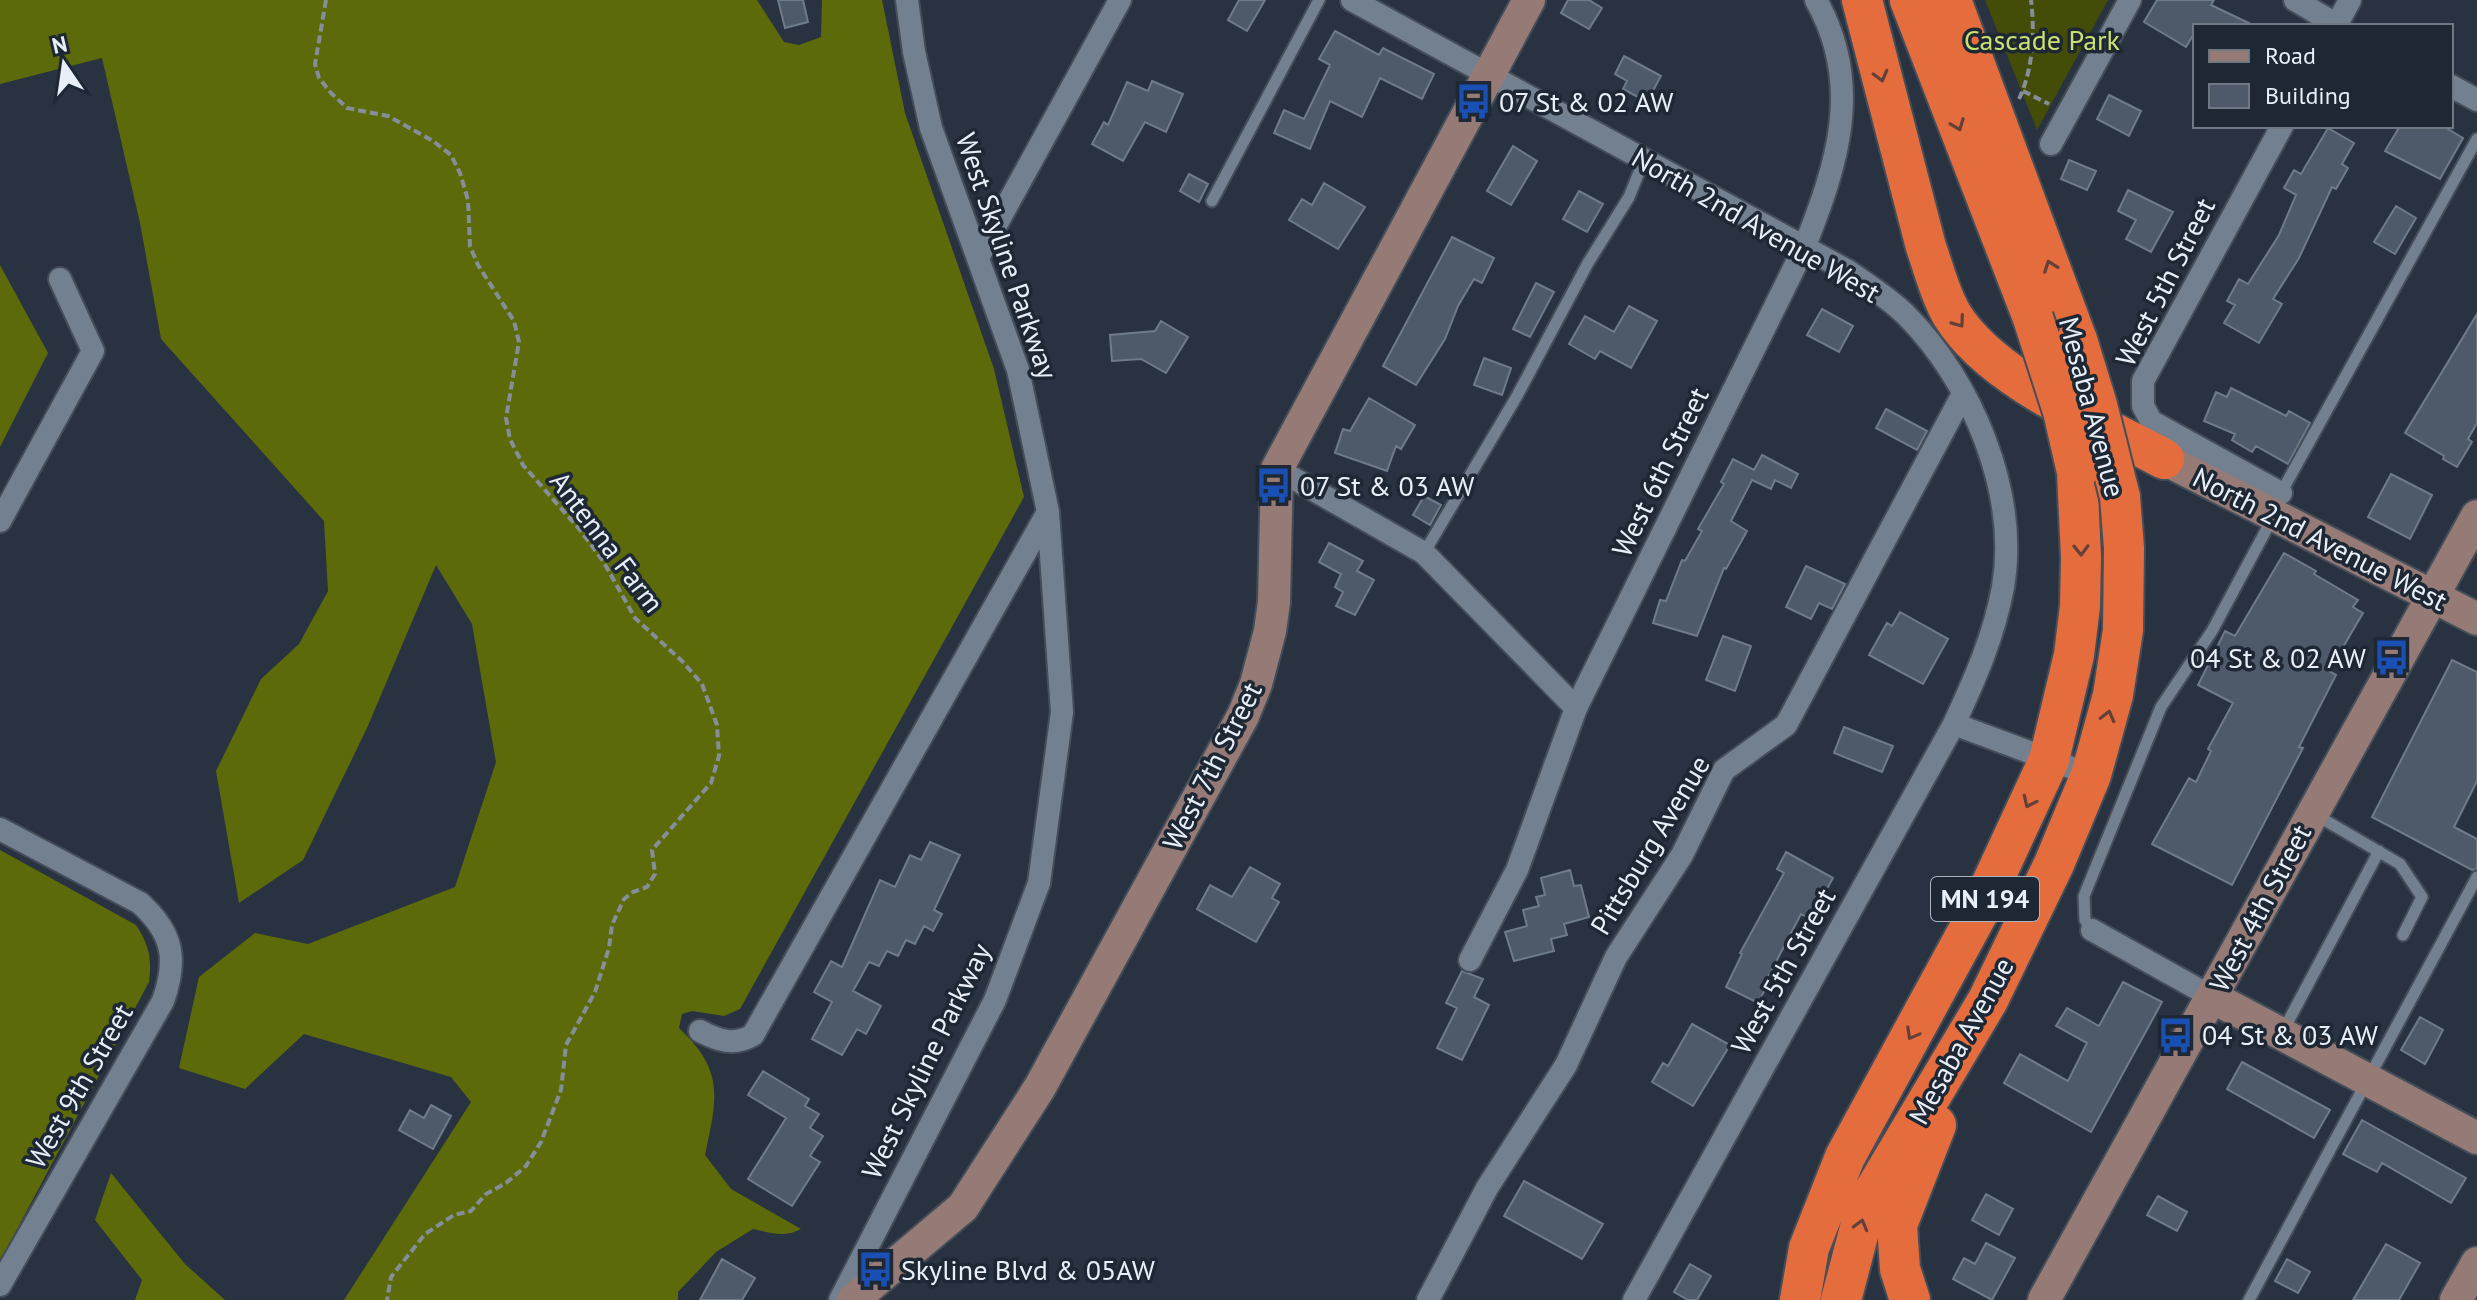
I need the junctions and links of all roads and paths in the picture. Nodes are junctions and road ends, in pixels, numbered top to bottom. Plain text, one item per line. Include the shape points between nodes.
1 (326, 0) edge
2 (907, 0) edge
3 (1120, 0) edge
4 (1319, 0) edge
5 (1352, 0) edge
6 (1529, 0) edge
7 (1816, 0) edge
8 (1862, 0) edge
9 (1910, 0) edge
10 (1951, 0) edge
11 (2031, 0) edge
12 (2130, 0) edge
13 (2295, 0) edge
14 (2350, 0) edge
15 (2334, 24) edge
16 (2338, 24) edge
17 (1488, 74) junction
18 (2453, 87) edge
19 (2023, 91) junction
20 (2477, 100) edge
21 (2018, 110) dead end
22 (2068, 114) junction
23 (2281, 128) edge
24 (2477, 139) edge
25 (2051, 144) dead end
26 (1644, 160) junction
27 (1212, 201) dead end
28 (1804, 248) junction
29 (979, 256) junction
30 (60, 279) dead end
31 (1963, 394) junction
32 (2164, 459) joint
33 (1277, 469) junction
34 (2278, 504) junction
35 (1048, 512) junction
36 (2477, 516) edge
37 (0, 521) edge
38 (1424, 553) junction
39 (2433, 596) junction
40 (2477, 619) edge
41 (1979, 670) joint
42 (1576, 708) junction
43 (1954, 724) junction
44 (2049, 760) junction
45 (2091, 775) junction
46 (2312, 812) junction
47 (0, 829) edge
48 (2379, 851) junction
49 (2477, 877) edge
50 (2092, 930) joint
51 (2403, 935) dead end
52 (1470, 960) dead end
53 (2212, 997) junction
54 (1988, 1000) junction
55 (700, 1031) dead end
56 (2281, 1034) junction
57 (2367, 1079) junction
58 (2477, 1138) edge
59 (1826, 1202) junction
60 (2477, 1263) edge
61 (0, 1285) edge
62 (387, 1300) edge
63 (840, 1300) edge
64 (853, 1300) edge
65 (1428, 1300) edge
66 (1634, 1300) edge
67 (1800, 1300) edge
68 (1830, 1300) edge
69 (1841, 1300) edge
70 (1910, 1300) edge
71 (2044, 1300) edge
72 (2249, 1300) edge
73 (2456, 1300) edge

1 - 62 path, Antenna Farm via 315,64 319,78 347,108 388,116 451,155 468,200 470,246 514,321 519,342 506,418 510,439 523,465 603,561 635,618 702,684 717,725 719,756 711,783 652,850 655,874 647,887 624,899 612,925 595,992 566,1045 561,1090 541,1142 526,1166 471,1211 454,1215 425,1234 391,1277
2 - 29 street, West Skyline Parkway via 931,128
3 - 29 street
4 - 27 lane
5 - 17 street, North 2nd Avenue West
6 - 17 street, West 7th Street
7 - 28 street, West 6th Street via 1836,52 1843,105 1838,152
8 -> 32 highway via 1926,247 1952,316 1975,343 2033,388
9 -> 44 highway, Mesaba Avenue / MN 194, bridge via 2033,318 2077,472 2080,606 2072,668
45 -> 10 highway, Mesaba Avenue / MN 194, bridge via 2113,695 2123,630 2120,497 2077,340
11 - 19 path via 2034,23
12 - 22 street
13 - 15 street
14 - 16 street
17 - 26 street, North 2nd Avenue West
17 - 33 street, West 7th Street
18 - 20 street
19 - 21 path
19 - 22 path
22 - 25 street
23 - 34 street, West 5th Street via 2143,381 2143,406 2151,421
24 - 34 lane
26 - 28 street, North 2nd Avenue West
26 - 38 lane via 1629,197
28 - 31 street, North 2nd Avenue West via 1880,292 1907,316
28 - 42 street, West 6th Street
29 - 35 street, West Skyline Parkway via 1018,370
30 - 37 street via 93,351
31 - 41 street, North 2nd Avenue West via 1999,484 2005,547 2004,584
31 - 65 street, Pittsburg Avenue via 1786,725 1724,770 1682,855 1616,957 1566,1065 1487,1188
32 - 34 street, North 2nd Avenue West
33 - 38 street
33 - 64 street, West 7th Street via 1274,602 1256,684 1243,716 1040,1087 963,1207
34 - 39 street, North 2nd Avenue West
34 - 50 lane via 2212,631 2161,707 2084,896 2085,920
35 - 55 street via 753,1035 728,1042
35 - 63 street, West Skyline Parkway via 1062,712 1039,883 995,1000
36 - 39 street, West 4th Street
38 - 42 street
39 - 40 street, North 2nd Avenue West
39 - 46 street, West 4th Street
41 - 43 street, West 5th Street
42 - 52 street, West 6th Street via 1517,870
43 - 44 street
43 - 66 street, West 5th Street
44 - 45 street
44 -> 59 highway, Mesaba Avenue / MN 194 via 1980,909 1845,1157
45 - 54 highway, Mesaba Avenue / MN 194
46 - 48 lane
46 - 53 street, West 4th Street
47 - 61 street, West 9th Street via 140,903 155,916 171,950 172,968 163,1001
48 - 51 lane via 2400,864 2422,897
48 - 56 lane
49 - 57 lane
50 - 53 street
53 - 56 street
53 - 71 street, West 4th Street
69 -> 54 highway, Mesaba Avenue / MN 194 via 1866,1205
54 - 70 highway via 1897,1225 1900,1269
56 - 57 street
57 - 58 street
57 - 72 lane
59 - 67 highway, Mesaba Avenue / MN 194 via 1809,1248
59 - 68 highway via 1819,1245
60 - 73 street

